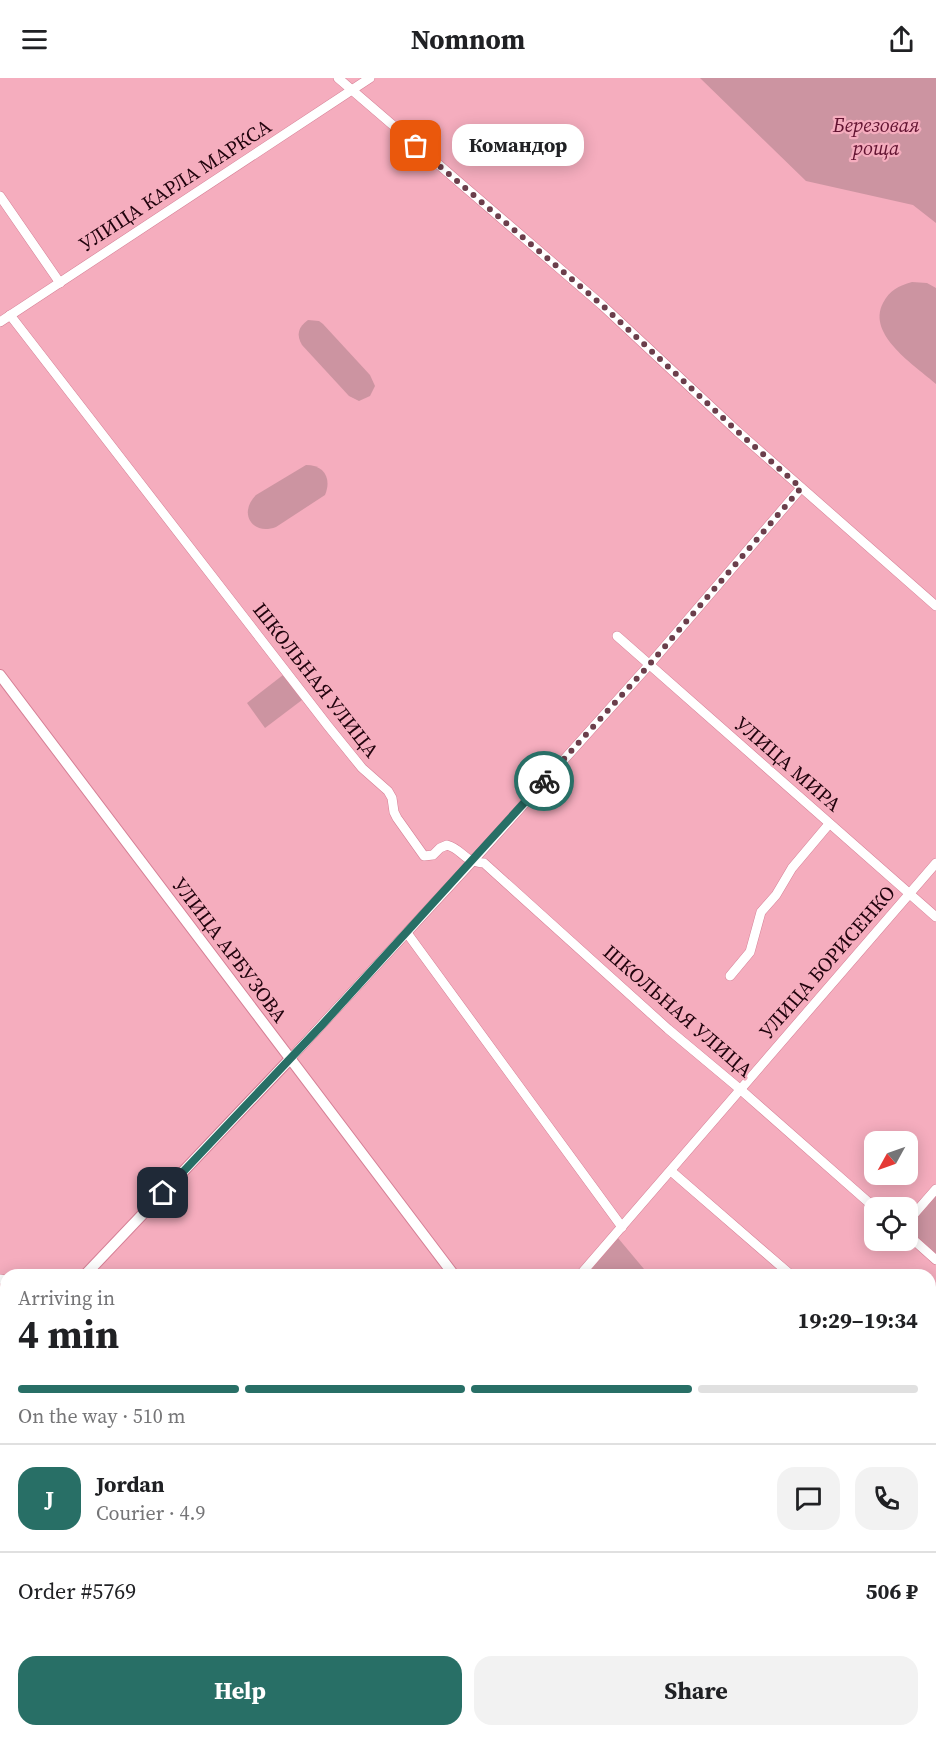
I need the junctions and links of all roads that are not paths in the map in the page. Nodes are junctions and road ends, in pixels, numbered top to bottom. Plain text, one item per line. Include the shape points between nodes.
1 (338, 78) edge
2 (370, 78) edge
3 (352, 90) junction
4 (0, 196) edge
5 (60, 283) junction
6 (10, 315) junction
7 (0, 322) edge
8 (801, 488) junction
9 (936, 606) edge
10 (617, 636) dead end
11 (649, 665) junction
12 (0, 675) edge
13 (829, 824) junction
14 (472, 862) junction
15 (936, 864) edge
16 (909, 894) junction
17 (936, 917) edge
18 (407, 933) junction
19 (730, 976) dead end
20 (290, 1059) junction
21 (741, 1090) junction
22 (671, 1171) junction
23 (936, 1189) edge
24 (864, 1198) edge
25 (918, 1210) edge
26 (621, 1227) junction
27 (918, 1245) edge
28 (936, 1260) edge
29 (91, 1269) edge
30 (448, 1269) edge
31 (585, 1269) edge
32 (784, 1269) edge

1 - 3 street
2 - 3 street, УЛИЦА КАРЛА МАРКСА
3 - 5 street, УЛИЦА КАРЛА МАРКСА
3 - 8 street via 602,305
4 - 5 street
5 - 6 street, УЛИЦА КАРЛА МАРКСА
6 - 7 street, УЛИЦА КАРЛА МАРКСА
6 - 14 street, ШКОЛЬНАЯ УЛИЦА via 362,768 388,791 397,818 424,856 433,855 447,844
8 - 9 street
8 - 11 street
10 - 11 street, УЛИЦА МИРА
11 - 13 street, УЛИЦА МИРА
11 - 14 street
12 - 20 street, УЛИЦА АРБУЗОВА
13 - 16 street, УЛИЦА МИРА
13 - 19 street via 761,912 750,952
14 - 18 street
14 - 21 street, ШКОЛЬНАЯ УЛИЦА via 484,863
15 - 16 street, УЛИЦА БОРИСЕНКО
16 - 17 street, УЛИЦА МИРА
16 - 21 street, УЛИЦА БОРИСЕНКО
18 - 20 street
18 - 26 street
20 - 29 street
20 - 30 street, УЛИЦА АРБУЗОВА
21 - 22 street, УЛИЦА БОРИСЕНКО
21 - 24 street, ШКОЛЬНАЯ УЛИЦА
22 - 26 street, УЛИЦА БОРИСЕНКО
22 - 32 street
23 - 25 street
26 - 31 street, УЛИЦА БОРИСЕНКО
27 - 28 street

